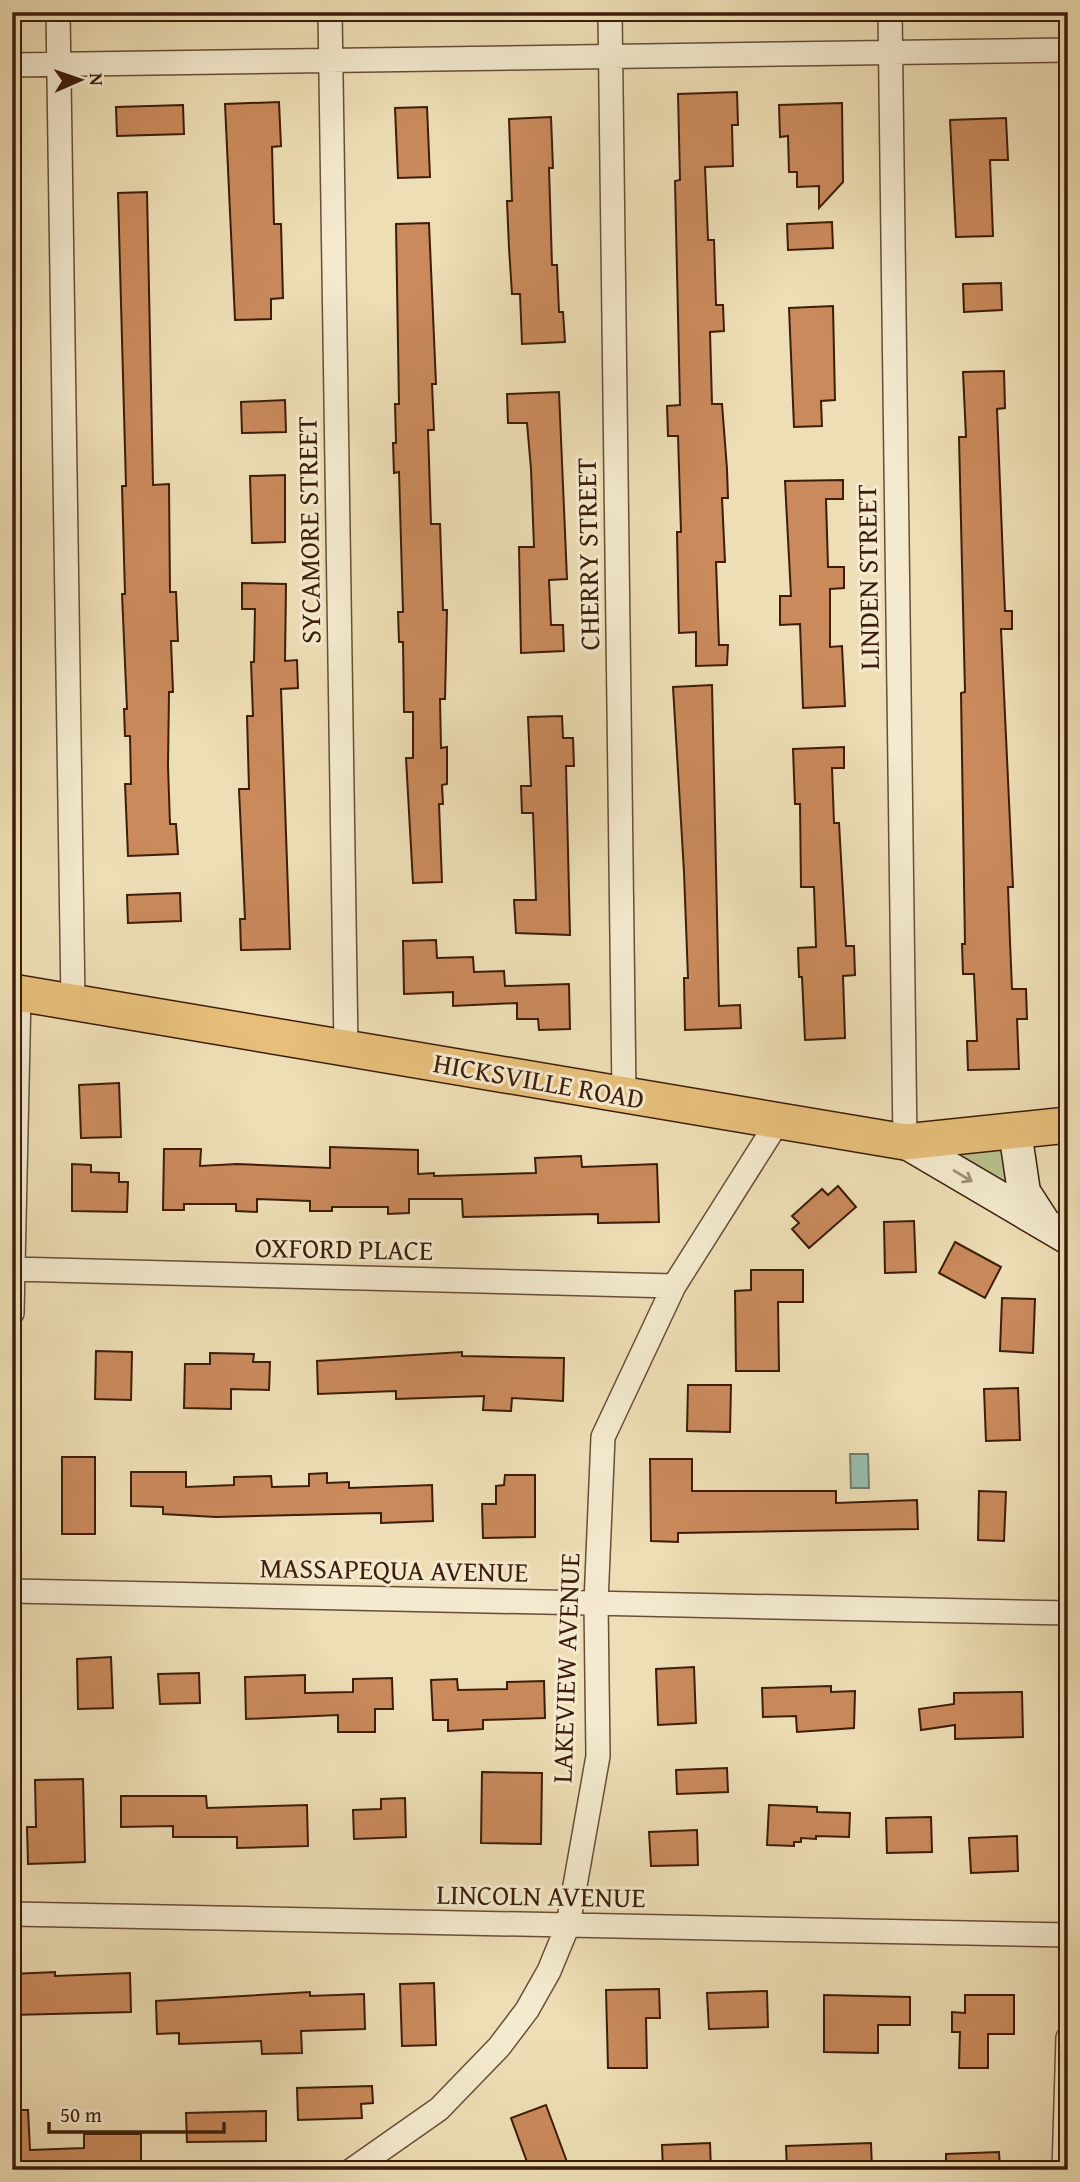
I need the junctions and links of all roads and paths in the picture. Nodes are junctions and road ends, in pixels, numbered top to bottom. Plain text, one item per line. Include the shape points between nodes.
1 (58, 12) edge
2 (330, 12) edge
3 (610, 12) edge
4 (890, 12) edge
5 (1068, 50) edge
6 (890, 52) junction
7 (610, 57) junction
8 (331, 61) junction
9 (58, 64) junction
10 (12, 65) edge
11 (16, 992) edge
12 (73, 1002) junction
13 (346, 1048) junction
14 (624, 1094) junction
15 (777, 1122) junction
16 (1068, 1125) edge
17 (1015, 1131) junction
18 (905, 1142) junction
19 (1056, 1231) edge
20 (13, 1269) edge
21 (674, 1286) junction
22 (12, 1313) edge
23 (12, 1591) edge
24 (596, 1603) junction
25 (1068, 1613) edge
26 (12, 1914) edge
27 (568, 1925) junction
28 (1068, 1935) edge
29 (1068, 2038) edge
30 (352, 2170) edge
31 (1064, 2170) edge

1 - 9 street
2 - 8 street, SYCAMORE STREET
3 - 7 street, CHERRY STREET
4 - 6 street, LINDEN STREET
5 - 6 street
6 - 7 street
6 - 18 street, LINDEN STREET
7 - 8 street
7 - 14 street, CHERRY STREET
8 - 9 street
8 - 13 street, SYCAMORE STREET
9 - 10 street
9 - 12 street
11 - 12 main road, HICKSVILLE ROAD
11 - 20 street
12 - 13 main road, HICKSVILLE ROAD
13 - 14 main road, HICKSVILLE ROAD
14 - 15 main road, HICKSVILLE ROAD
15 - 18 main road, HICKSVILLE ROAD
15 - 21 street, LAKEVIEW AVENUE
16 - 17 main road, HICKSVILLE ROAD
17 - 18 main road, HICKSVILLE ROAD
17 - 19 main road via 1024,1192
18 -> 19 main road
20 - 21 street, OXFORD PLACE
20 - 22 street
21 - 24 street, LAKEVIEW AVENUE via 603,1437
23 - 24 street, MASSAPEQUA AVENUE
24 - 25 street, MASSAPEQUA AVENUE
24 - 27 street, LAKEVIEW AVENUE via 598,1756
26 - 27 street, LINCOLN AVENUE
27 - 28 street, LINCOLN AVENUE
27 - 30 street, LAKEVIEW AVENUE via 532,2000 499,2047 439,2109
29 - 31 street

